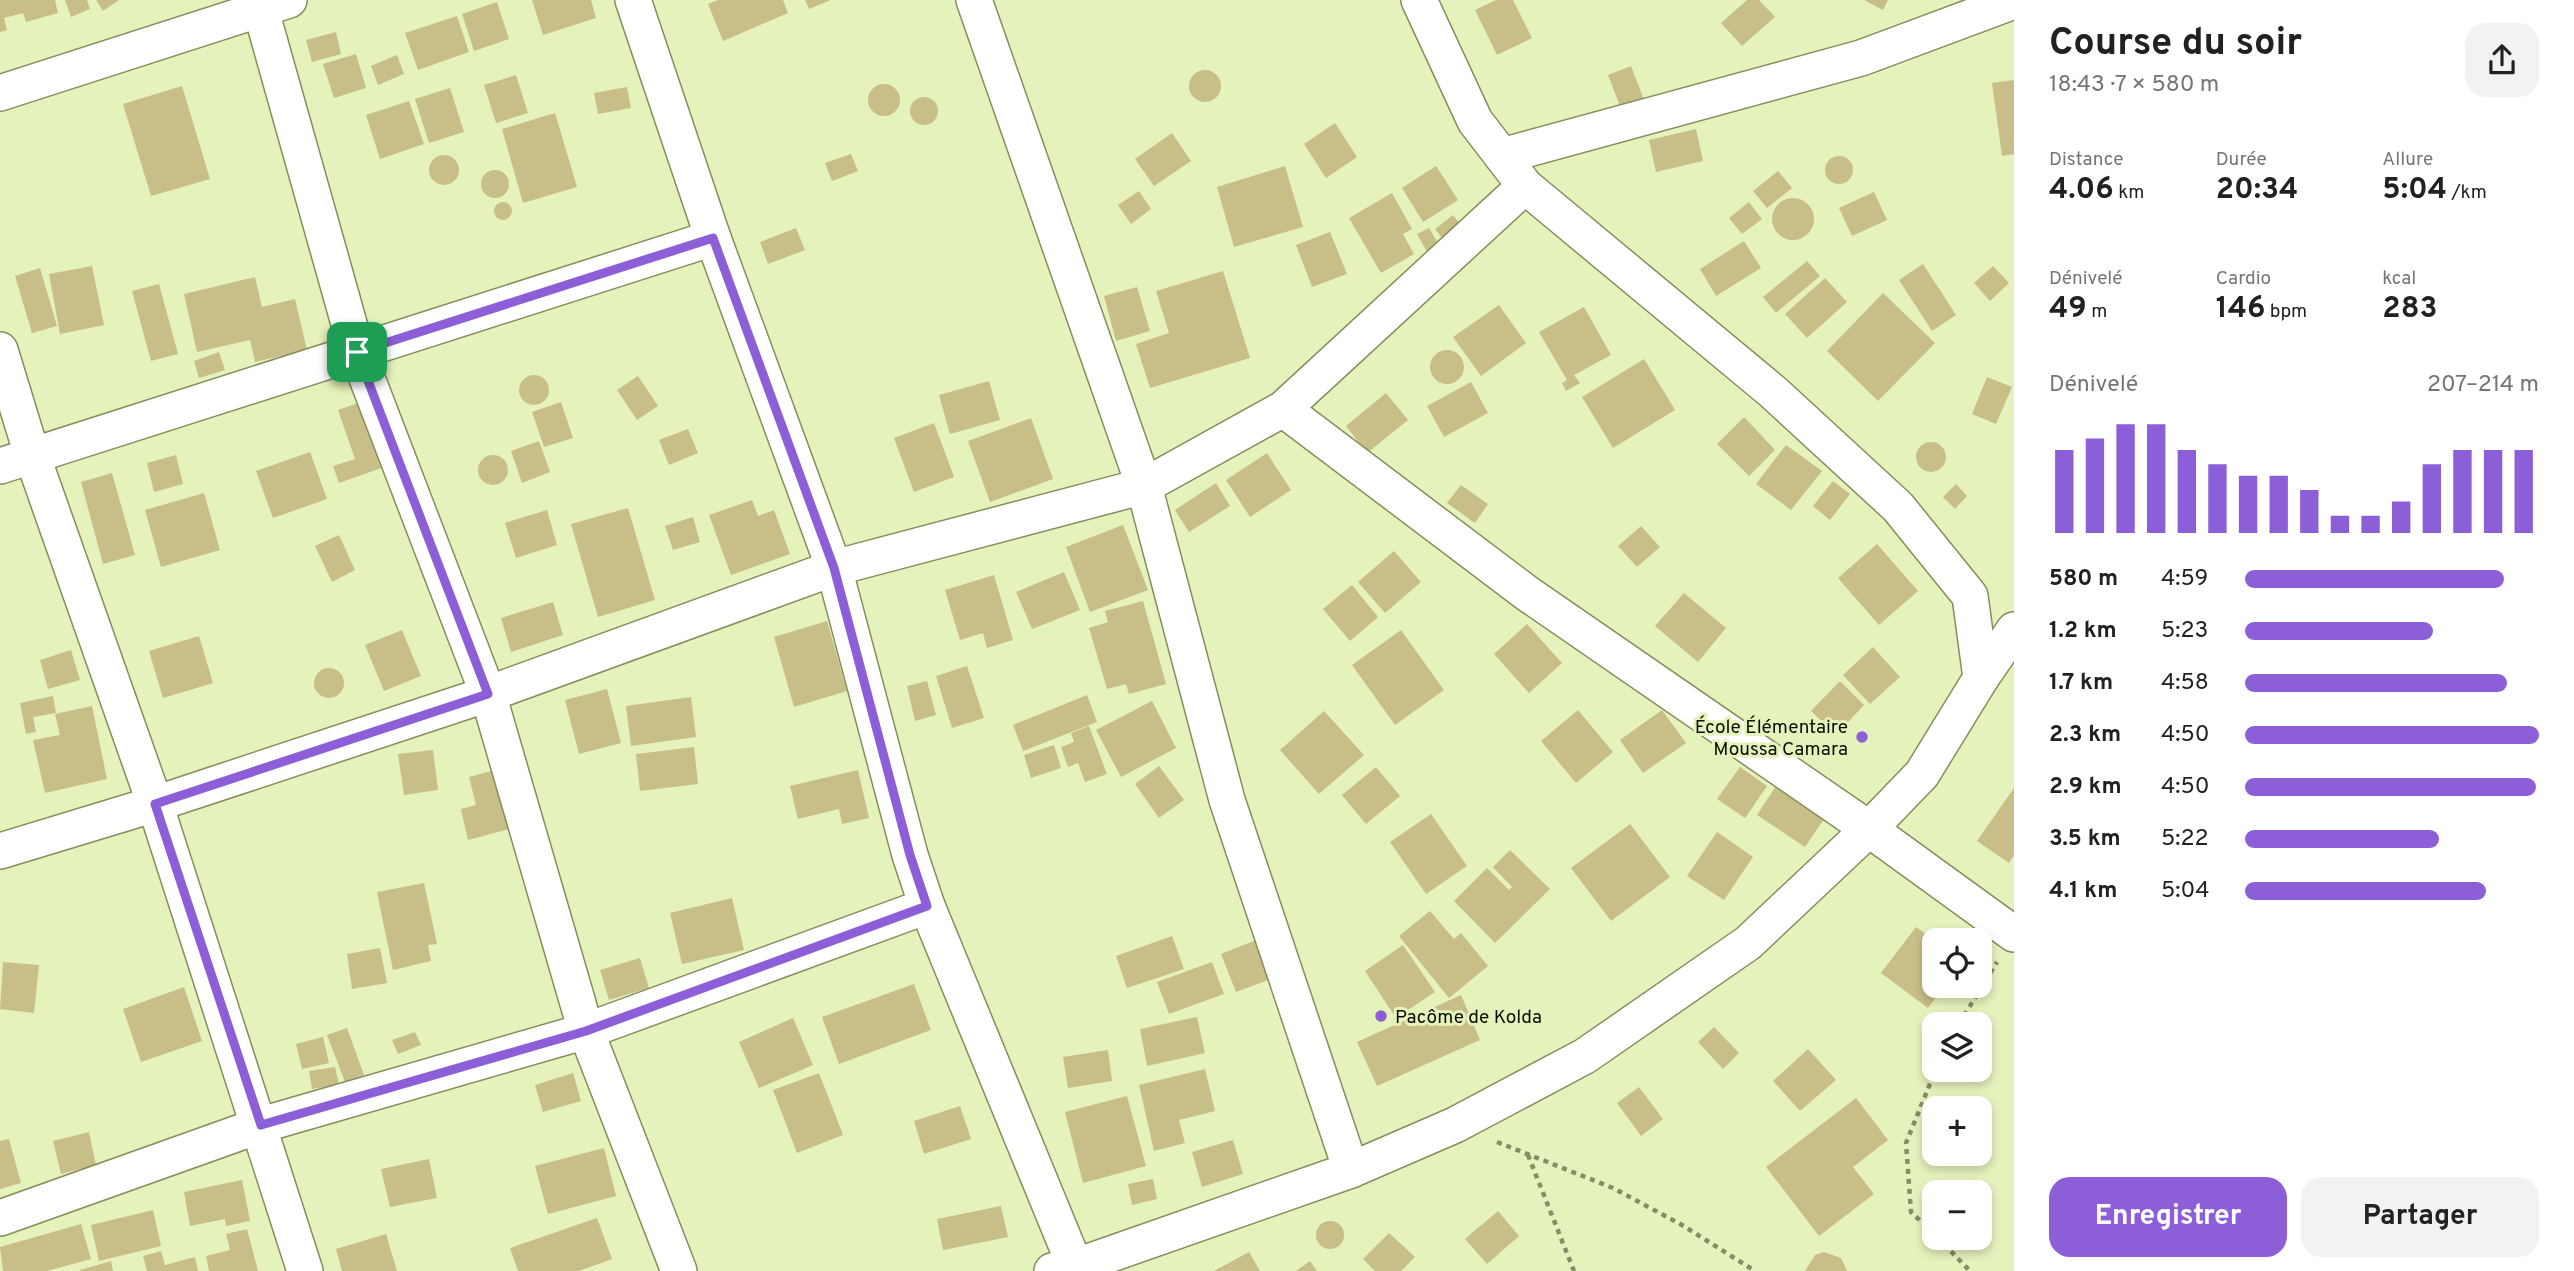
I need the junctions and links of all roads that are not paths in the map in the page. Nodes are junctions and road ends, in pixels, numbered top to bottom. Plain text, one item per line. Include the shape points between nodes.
1 (632, 0) edge
2 (974, 0) edge
3 (1419, 0) edge
4 (2014, 1) edge
5 (269, 3) edge
6 (0, 93) edge
7 (1502, 156) junction
8 (1525, 186) junction
9 (713, 238) junction
10 (0, 350) edge
11 (357, 352) junction
12 (1283, 409) junction
13 (16, 460) edge
14 (1144, 486) junction
15 (834, 568) junction
16 (2014, 630) edge
17 (1981, 678) junction
18 (488, 694) junction
19 (155, 804) junction
20 (1869, 830) junction
21 (0, 851) edge
22 (927, 906) junction
23 (2014, 934) edge
24 (586, 1031) junction
25 (261, 1125) junction
26 (1351, 1170) junction
27 (0, 1218) edge
28 (1068, 1270) edge
29 (305, 1271) edge
30 (679, 1271) edge

1 - 9 street
2 - 14 street
3 - 7 street via 1475,121
4 - 7 street via 1861,58
5 - 6 street
5 - 11 street
7 - 8 street
8 - 12 street
8 - 17 street via 1773,392 1898,507 1970,596
9 - 11 street
9 - 15 street
10 - 13 street
11 - 13 street
11 - 18 street
12 - 14 street
12 - 20 street via 1528,594
13 - 19 street
14 - 15 street
14 - 26 street via 1227,800
15 - 18 street
15 - 22 street
16 - 17 street
17 - 20 street via 1922,774
18 - 19 street
18 - 24 street
19 - 21 street
19 - 25 street
20 - 23 street
20 - 26 street via 1748,943 1585,1056 1455,1125
22 - 24 street
22 - 28 street
24 - 25 street
24 - 30 street
25 - 27 street
25 - 29 street
26 - 28 street

